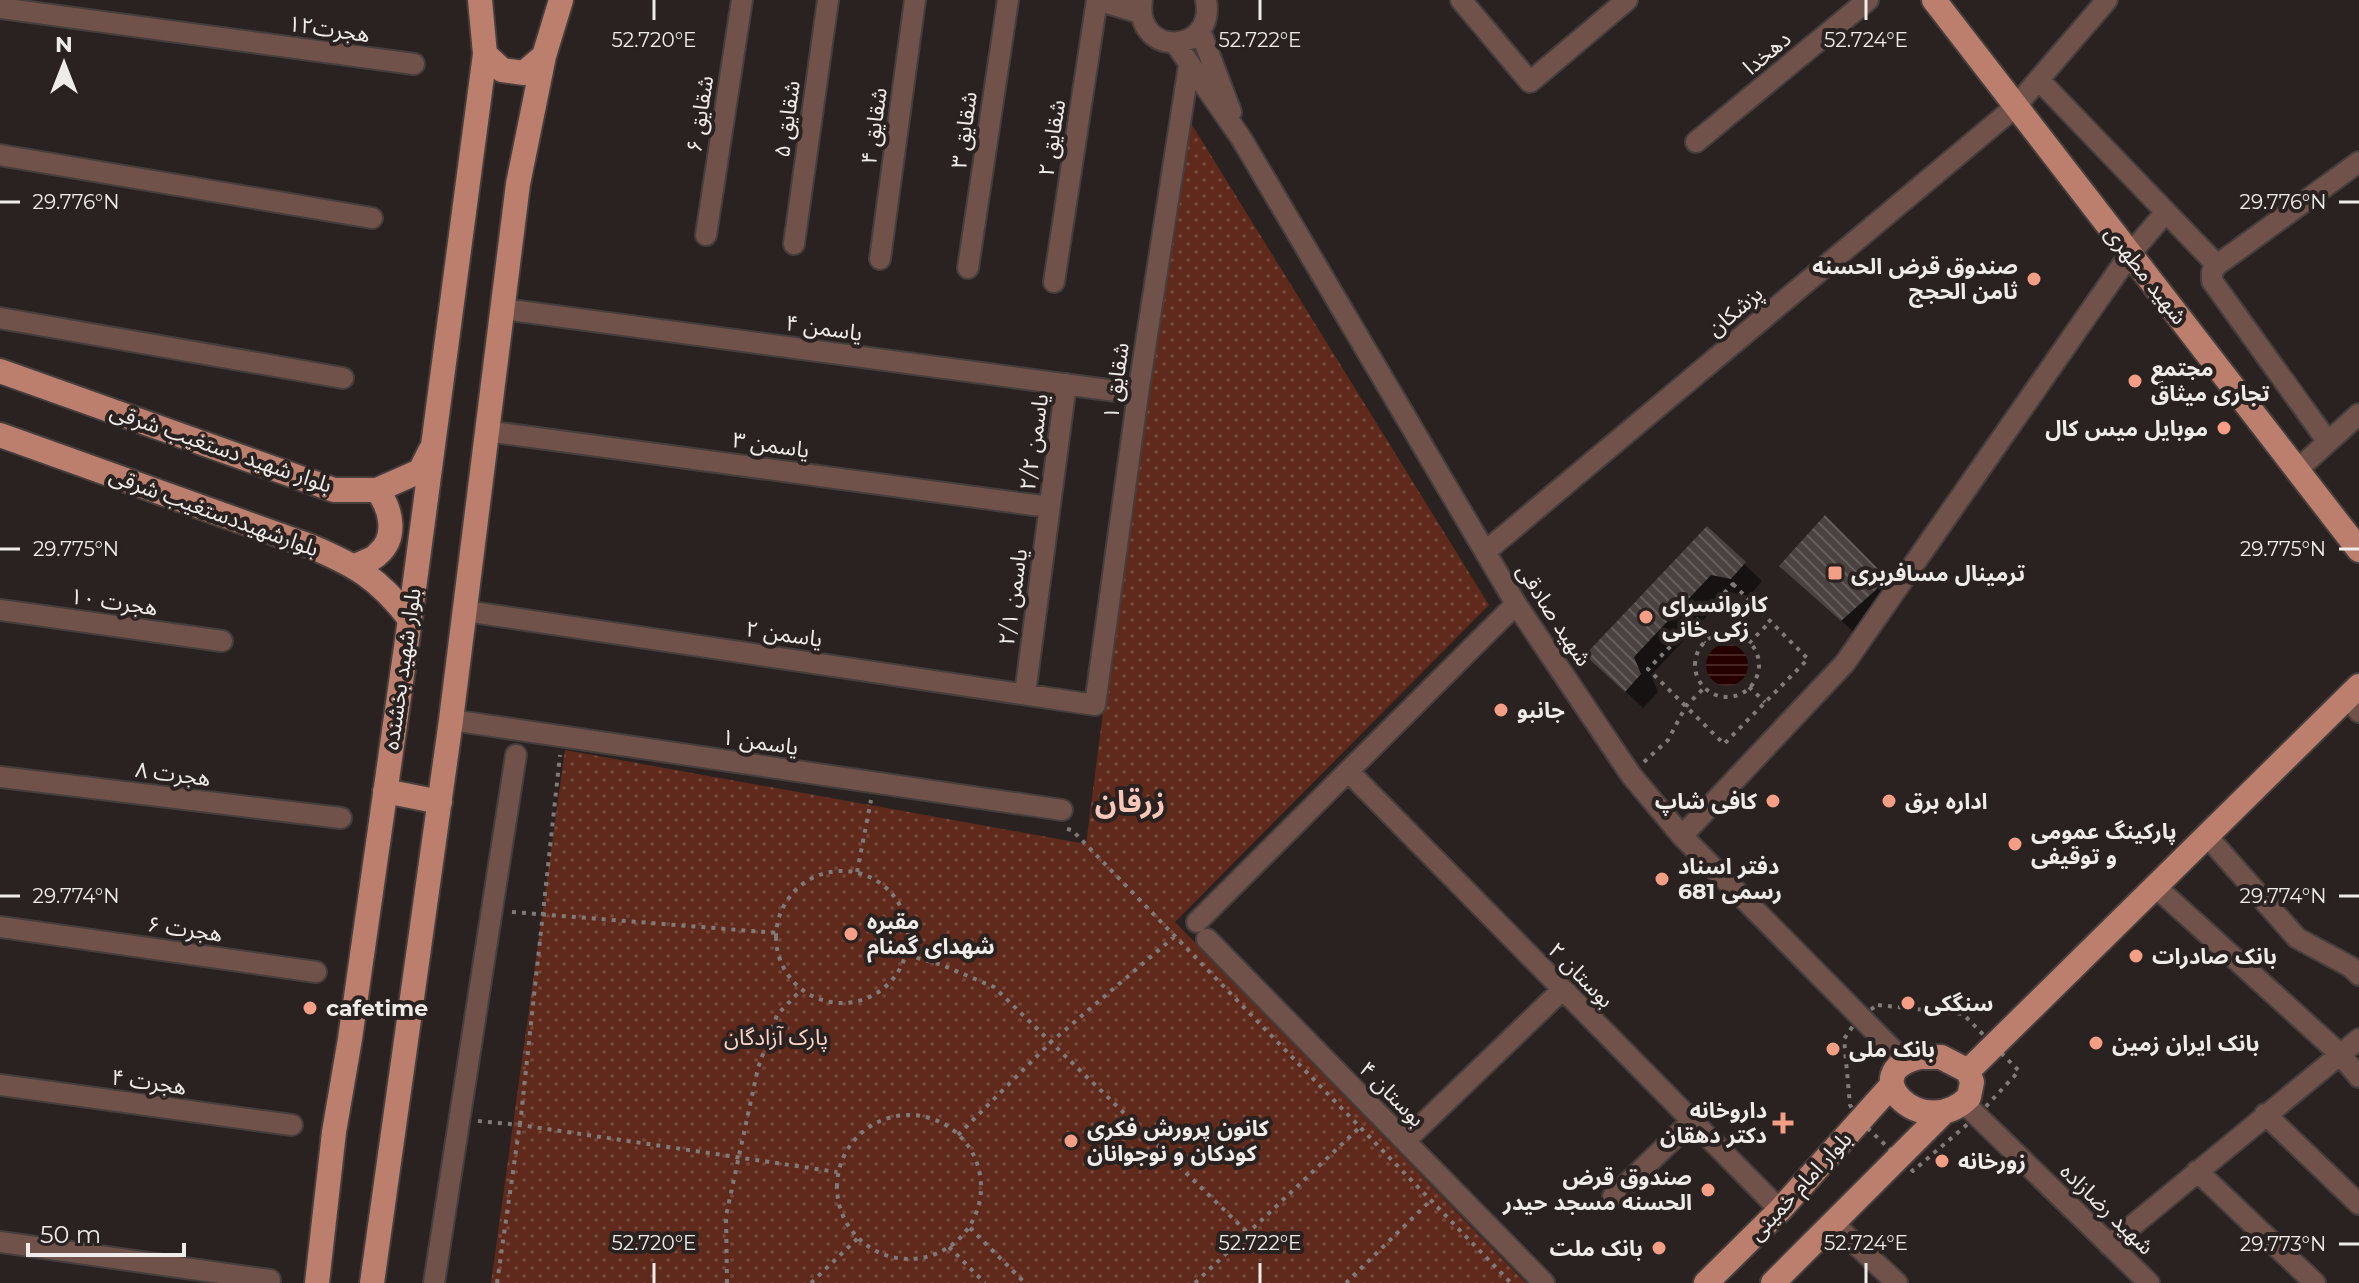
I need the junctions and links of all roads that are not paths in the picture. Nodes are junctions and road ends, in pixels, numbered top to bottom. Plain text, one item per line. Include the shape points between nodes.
1 (742, 0) edge
2 (828, 0) edge
3 (915, 0) edge
4 (1008, 0) edge
5 (1097, 0) edge
6 (1461, 0) edge
7 (1627, 0) edge
8 (1868, 0) edge
9 (1934, 0) edge
10 (2107, 0) edge
11 (562, 1) edge
12 (1209, 3) edge
13 (1141, 6) edge
14 (476, 7) edge
15 (0, 8) edge
16 (1200, 30) junction
17 (1175, 43) junction
18 (485, 54) junction
19 (544, 56) junction
20 (414, 64) dead end
21 (1189, 65) junction
22 (2039, 80) junction
23 (2015, 107) junction
24 (1241, 138) junction
25 (1696, 142) dead end
26 (0, 155) edge
27 (2359, 162) edge
28 (2166, 212) junction
29 (372, 218) dead end
30 (706, 235) dead end
31 (794, 244) dead end
32 (2130, 254) junction
33 (880, 259) dead end
34 (2217, 265) junction
35 (968, 268) dead end
36 (1054, 282) dead end
37 (503, 309) junction
38 (0, 318) edge
39 (0, 371) edge
40 (343, 378) dead end
41 (1066, 384) junction
42 (1138, 394) junction
43 (2359, 414) edge
44 (486, 431) junction
45 (0, 435) edge
46 (2328, 442) junction
47 (431, 448) junction
48 (2297, 470) junction
49 (377, 490) junction
50 (1049, 507) junction
51 (2359, 550) edge
52 (1485, 552) junction
53 (355, 566) junction
54 (1516, 604) junction
55 (0, 610) edge
56 (465, 611) junction
57 (410, 619) junction
58 (222, 641) dead end
59 (1025, 694) junction
60 (2356, 698) edge
61 (1095, 705) joint
62 (451, 720) junction
63 (516, 755) dead end
64 (1349, 772) junction
65 (0, 777) edge
66 (385, 791) junction
67 (440, 802) junction
68 (341, 818) dead end
69 (1059, 819) road end
70 (2206, 835) junction
71 (1682, 836) junction
72 (2156, 887) junction
73 (0, 927) edge
74 (316, 972) dead end
75 (2359, 975) edge
76 (1562, 990) junction
77 (2359, 1039) edge
78 (2340, 1054) junction
79 (1904, 1061) junction
80 (1968, 1071) junction
81 (2359, 1077) edge
82 (0, 1085) edge
83 (1891, 1086) junction
84 (1953, 1108) junction
85 (2265, 1114) junction
86 (1692, 1121) junction
87 (292, 1125) dead end
88 (1405, 1141) junction
89 (2197, 1171) junction
90 (1613, 1197) dead end
91 (2359, 1204) edge
92 (1780, 1210) junction
93 (1834, 1224) junction
94 (0, 1242) edge
95 (2109, 1245) junction
96 (270, 1280) dead end
97 (317, 1283) edge
98 (372, 1283) edge
99 (434, 1283) edge
100 (1544, 1283) edge
101 (1706, 1283) edge
102 (1773, 1283) edge
103 (1897, 1283) edge
104 (2149, 1283) edge
105 (2315, 1283) edge

1 - 30 street, شقایق ۶
2 - 31 street, شقایق ۵
3 - 33 street, شقایق ۴
4 - 35 street, شقایق ۳
5 - 13 street
5 - 36 street, شقایق ۲
6 - 7 street via 1530,82
8 - 25 street, دهخدا
9 - 23 main road, شهید مطهری
10 - 22 street, پزشکان
11 - 19 main road
12 - 16 street
13 - 17 street via 1148,31
14 - 18 main road, بلوار شهید بخشنده
15 - 20 street, هجرت۱۲
16 - 17 street
16 - 24 street
17 - 21 street
18 - 19 main road via 502,70 524,73
18 - 47 main road, بلوار شهید بخشنده
19 - 37 main road via 518,184
21 - 24 street
21 - 42 street, شقایق ۱
22 - 23 street, پزشکان
22 - 28 street
23 - 32 main road, شهید مطهری
23 - 52 street, پزشکان
24 - 52 street, شهید صادقی
26 - 29 street
27 - 34 street
28 - 32 street
28 - 34 street
32 - 48 main road, شهید مطهری
32 - 71 street via 1845,663
34 - 46 street via 2212,281
37 - 41 street, یاسمن ۴
37 - 44 main road
38 - 40 street
39 - 49 main road, بلوار شهید دستغیب شرقی via 334,490
41 - 42 street, یاسمن ۴
41 - 50 street, یاسمن ۲/۲
42 - 61 street, شقایق ۱
43 - 46 street
44 - 50 street, یاسمن ۳
44 - 56 main road
45 - 53 main road, بلوارشهیددستغیب شرقی
46 - 48 street
47 - 49 main road, بلوار شهید دستغیب شرقی via 420,471
47 - 57 main road, بلوار شهید بخشنده
48 - 51 main road, شهید مطهری
49 - 53 main road via 389,511 389,536 377,556
50 - 59 street, یاسمن ۲/۱
52 - 54 street, شهید صادقی
53 - 57 main road, بلوارشهیددستغیب شرقی via 391,595
54 - 64 street
54 - 71 street, شهید صادقی via 1631,775
55 - 58 street, هجرت ۱۰
56 - 59 street, یاسمن ۲
56 - 62 main road
57 - 66 main road, بلوار شهید بخشنده
59 - 61 street, یاسمن ۲
60 - 70 main road
62 - 67 main road
62 - 69 street, یاسمن ۱
63 - 99 street
64 - 76 street, بوستان ۲
64 - 88 street, بوستان ۴ via 1202,930
65 - 68 street, هجرت ۸
66 - 67 main road
66 - 97 main road, بلوار شهید بخشنده
67 - 98 main road
70 - 72 main road
70 - 75 street via 2297,938
71 - 79 street, شهید صادقی
72 - 78 street
72 - 80 main road
73 - 74 street, هجرت ۶
76 - 86 street, بوستان ۲
76 - 88 street
77 - 78 street
78 - 81 street
78 - 85 street
79 - 80 main road via 1941,1057
79 - 83 main road
80 - 84 main road via 1971,1090
82 - 87 street, هجرت ۴
83 - 84 main road via 1895,1095 1921,1111
83 - 92 main road, بلوار امام خمینی
84 - 93 main road
84 - 95 street, شهید رضازاده
85 - 89 street
85 - 91 street
86 - 90 street
86 - 92 street, بوستان ۲
88 - 100 street, بوستان ۴
89 - 95 street
89 - 105 street
92 - 101 main road, بلوار امام خمینی
93 - 102 main road
93 - 103 street
94 - 96 street
95 - 104 street, شهید رضازاده

